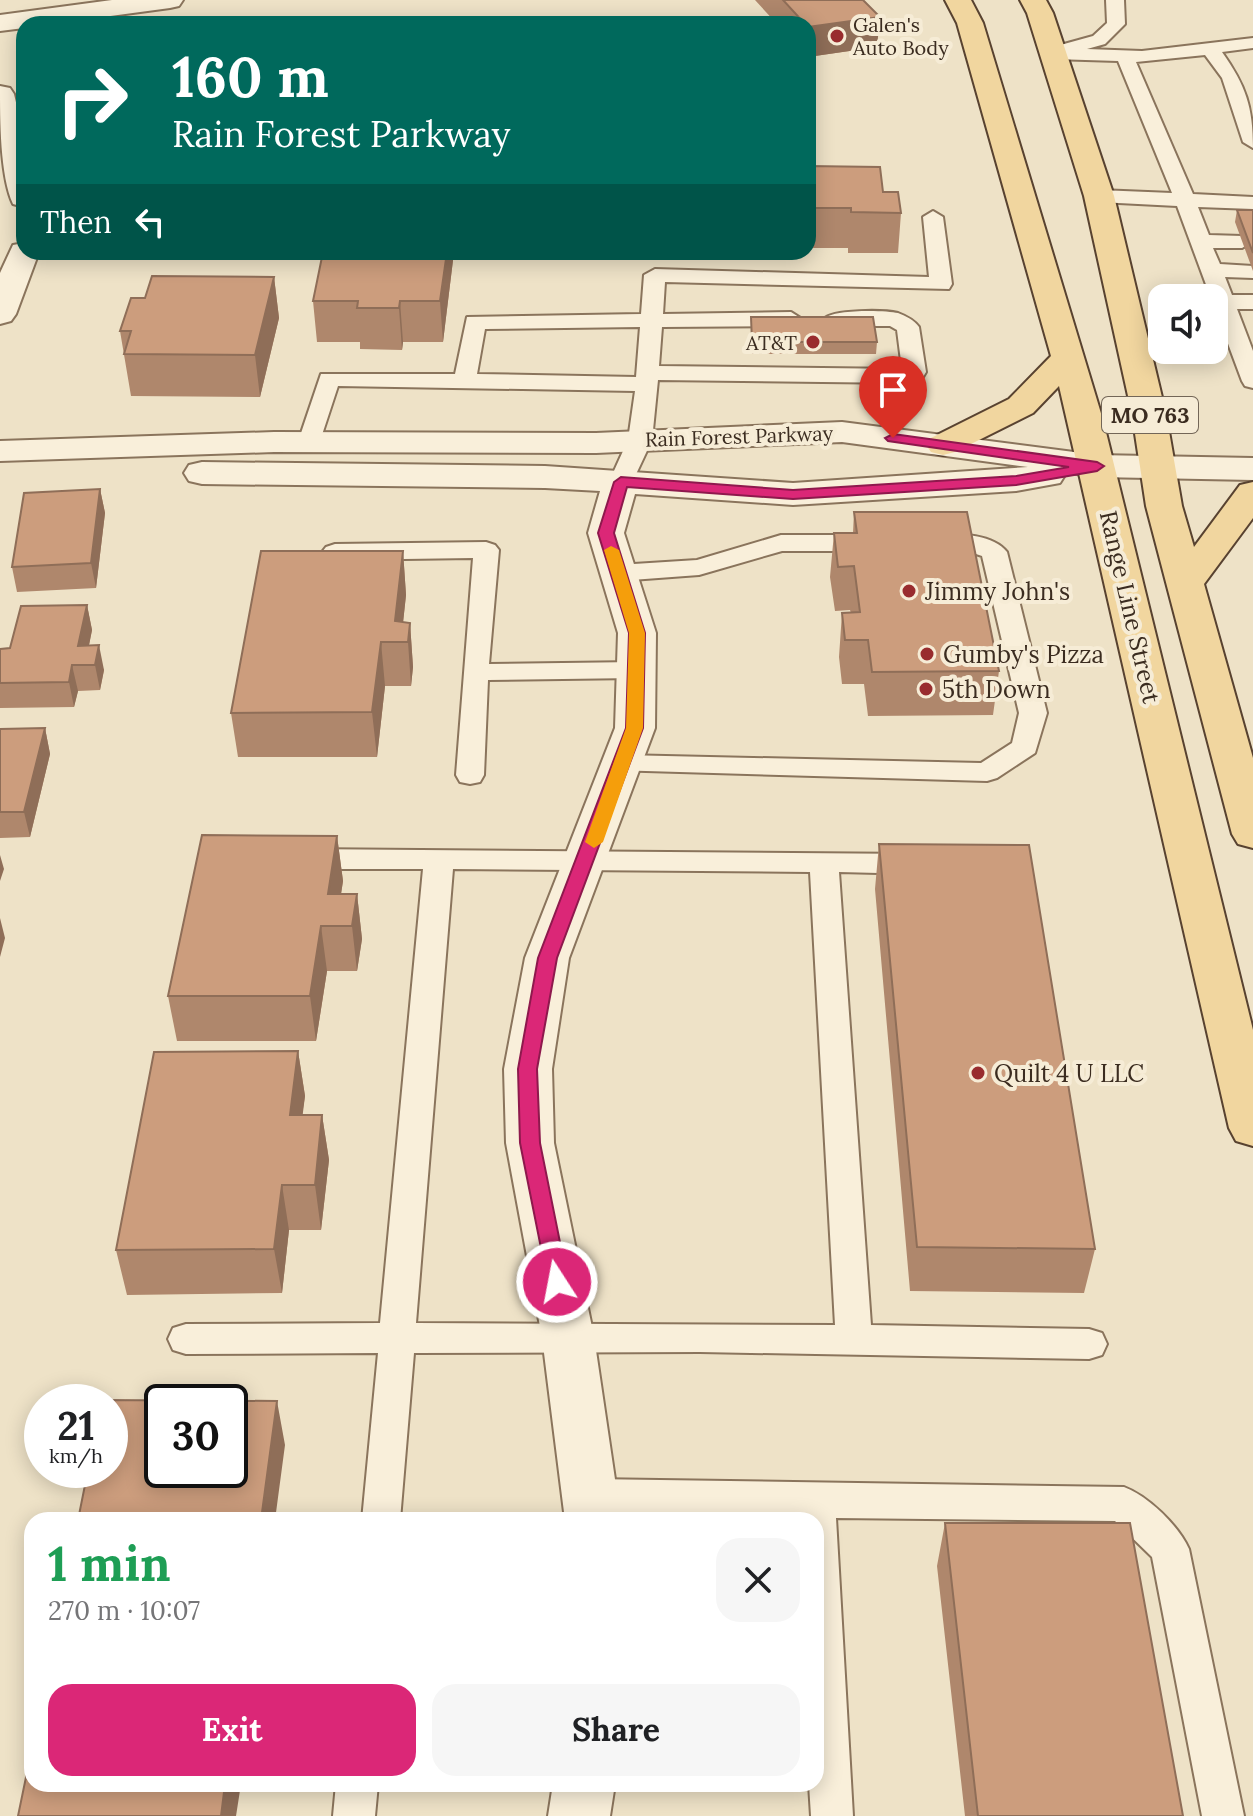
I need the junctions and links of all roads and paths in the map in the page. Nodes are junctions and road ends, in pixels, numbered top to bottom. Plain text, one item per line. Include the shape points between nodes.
1 (163, 0) edge
2 (170, 0) edge
3 (958, 0) edge
4 (1115, 0) edge
5 (50, 16) edge
6 (1037, 19) edge
7 (1253, 43) edge
8 (1211, 50) junction
9 (1125, 57) junction
10 (0, 94) edge
11 (1253, 142) edge
12 (16, 163) edge
13 (1099, 196) junction
14 (1185, 200) junction
15 (1253, 203) edge
16 (933, 217) dead end
17 (1200, 241) junction
18 (1242, 242) edge
19 (19, 260) edge
20 (1211, 270) junction
21 (1253, 272) edge
22 (5, 282) edge
23 (1216, 284) edge
24 (1228, 302) edge
25 (1253, 302) edge
26 (1228, 311) edge
27 (0, 314) edge
28 (653, 320) junction
29 (1245, 340) edge
30 (1068, 358) junction
31 (649, 378) junction
32 (465, 381) junction
33 (1253, 381) edge
34 (640, 440) junction
35 (310, 442) junction
36 (943, 445) junction
37 (0, 454) edge
38 (1097, 466) junction
39 (1160, 467) junction
40 (1253, 469) edge
41 (621, 482) junction
42 (1253, 493) edge
43 (316, 552) edge
44 (618, 573) junction
45 (1185, 584) junction
46 (636, 670) junction
47 (475, 672) junction
48 (622, 764) junction
49 (470, 775) dead end
50 (1253, 834) edge
51 (270, 859) edge
52 (439, 859) junction
53 (587, 859) junction
54 (824, 862) junction
55 (943, 864) edge
56 (1253, 1128) edge
57 (568, 1337) junction
58 (186, 1339) dead end
59 (397, 1339) junction
60 (854, 1339) junction
61 (1089, 1344) dead end
62 (816, 1501) junction
63 (592, 1508) edge
64 (382, 1512) edge
65 (817, 1512) edge
66 (824, 1658) edge
67 (356, 1792) edge
68 (583, 1792) edge
69 (354, 1816) edge
70 (579, 1816) edge
71 (832, 1816) edge
72 (1223, 1816) edge

1 - 2 street
1 - 5 street
3 - 30 main road, Range Line Street / MO 763 via 970,23
4 - 6 lane via 1116,24 1099,40
6 - 9 lane
6 - 13 main road, MO 763
7 - 8 lane
8 - 9 lane
8 - 11 lane via 1231,78
9 - 14 lane
10 - 12 street
13 - 14 lane
13 - 39 main road, MO 763
14 - 15 lane
14 - 17 lane
16 - 28 lane via 941,284 655,275
17 - 18 lane
17 - 20 lane
19 - 22 street
20 - 21 lane
20 - 23 lane
22 - 27 street
24 - 25 lane
26 - 29 lane
28 - 31 lane
28 - 31 lane via 894,319 908,327 915,372
28 - 32 lane via 475,322
29 - 33 lane
30 - 36 main road via 1021,406
30 - 38 main road, Range Line Street / MO 763
31 - 32 lane
31 - 34 lane
32 - 35 lane via 329,379
34 - 35 street, Rain Forest Parkway
34 - 36 street, Rain Forest Parkway via 842,432
34 - 41 lane
35 - 37 street, Rain Forest Parkway
36 - 38 street, Rain Forest Parkway
37 - 41 street, Rain Forest Parkway via 202,473
38 - 39 street
38 - 41 street, Rain Forest Parkway via 1016,480 793,494
38 - 56 main road, Range Line Street / MO 763
39 - 40 street
39 - 45 main road, MO 763 via 1164,506
41 - 44 street via 606,533
42 - 45 main road
43 - 47 lane via 486,550
44 - 46 street via 637,633
44 - 48 lane via 699,567 781,543 967,542 994,552 1033,713 1025,747 987,772
45 - 50 main road, MO 763
46 - 47 lane
46 - 48 street via 635,728
47 - 49 lane
48 - 53 street
51 - 52 lane
52 - 53 lane
52 - 59 lane
53 - 54 lane
53 - 57 street via 547,958 528,1069 530,1143
54 - 55 lane
54 - 60 lane
57 - 59 lane
57 - 60 lane
57 - 63 street
58 - 59 lane
59 - 64 lane
60 - 61 lane
62 - 63 lane
62 - 65 lane
62 - 72 lane via 1124,1504 1170,1549
66 - 71 lane
67 - 69 lane
68 - 70 street

